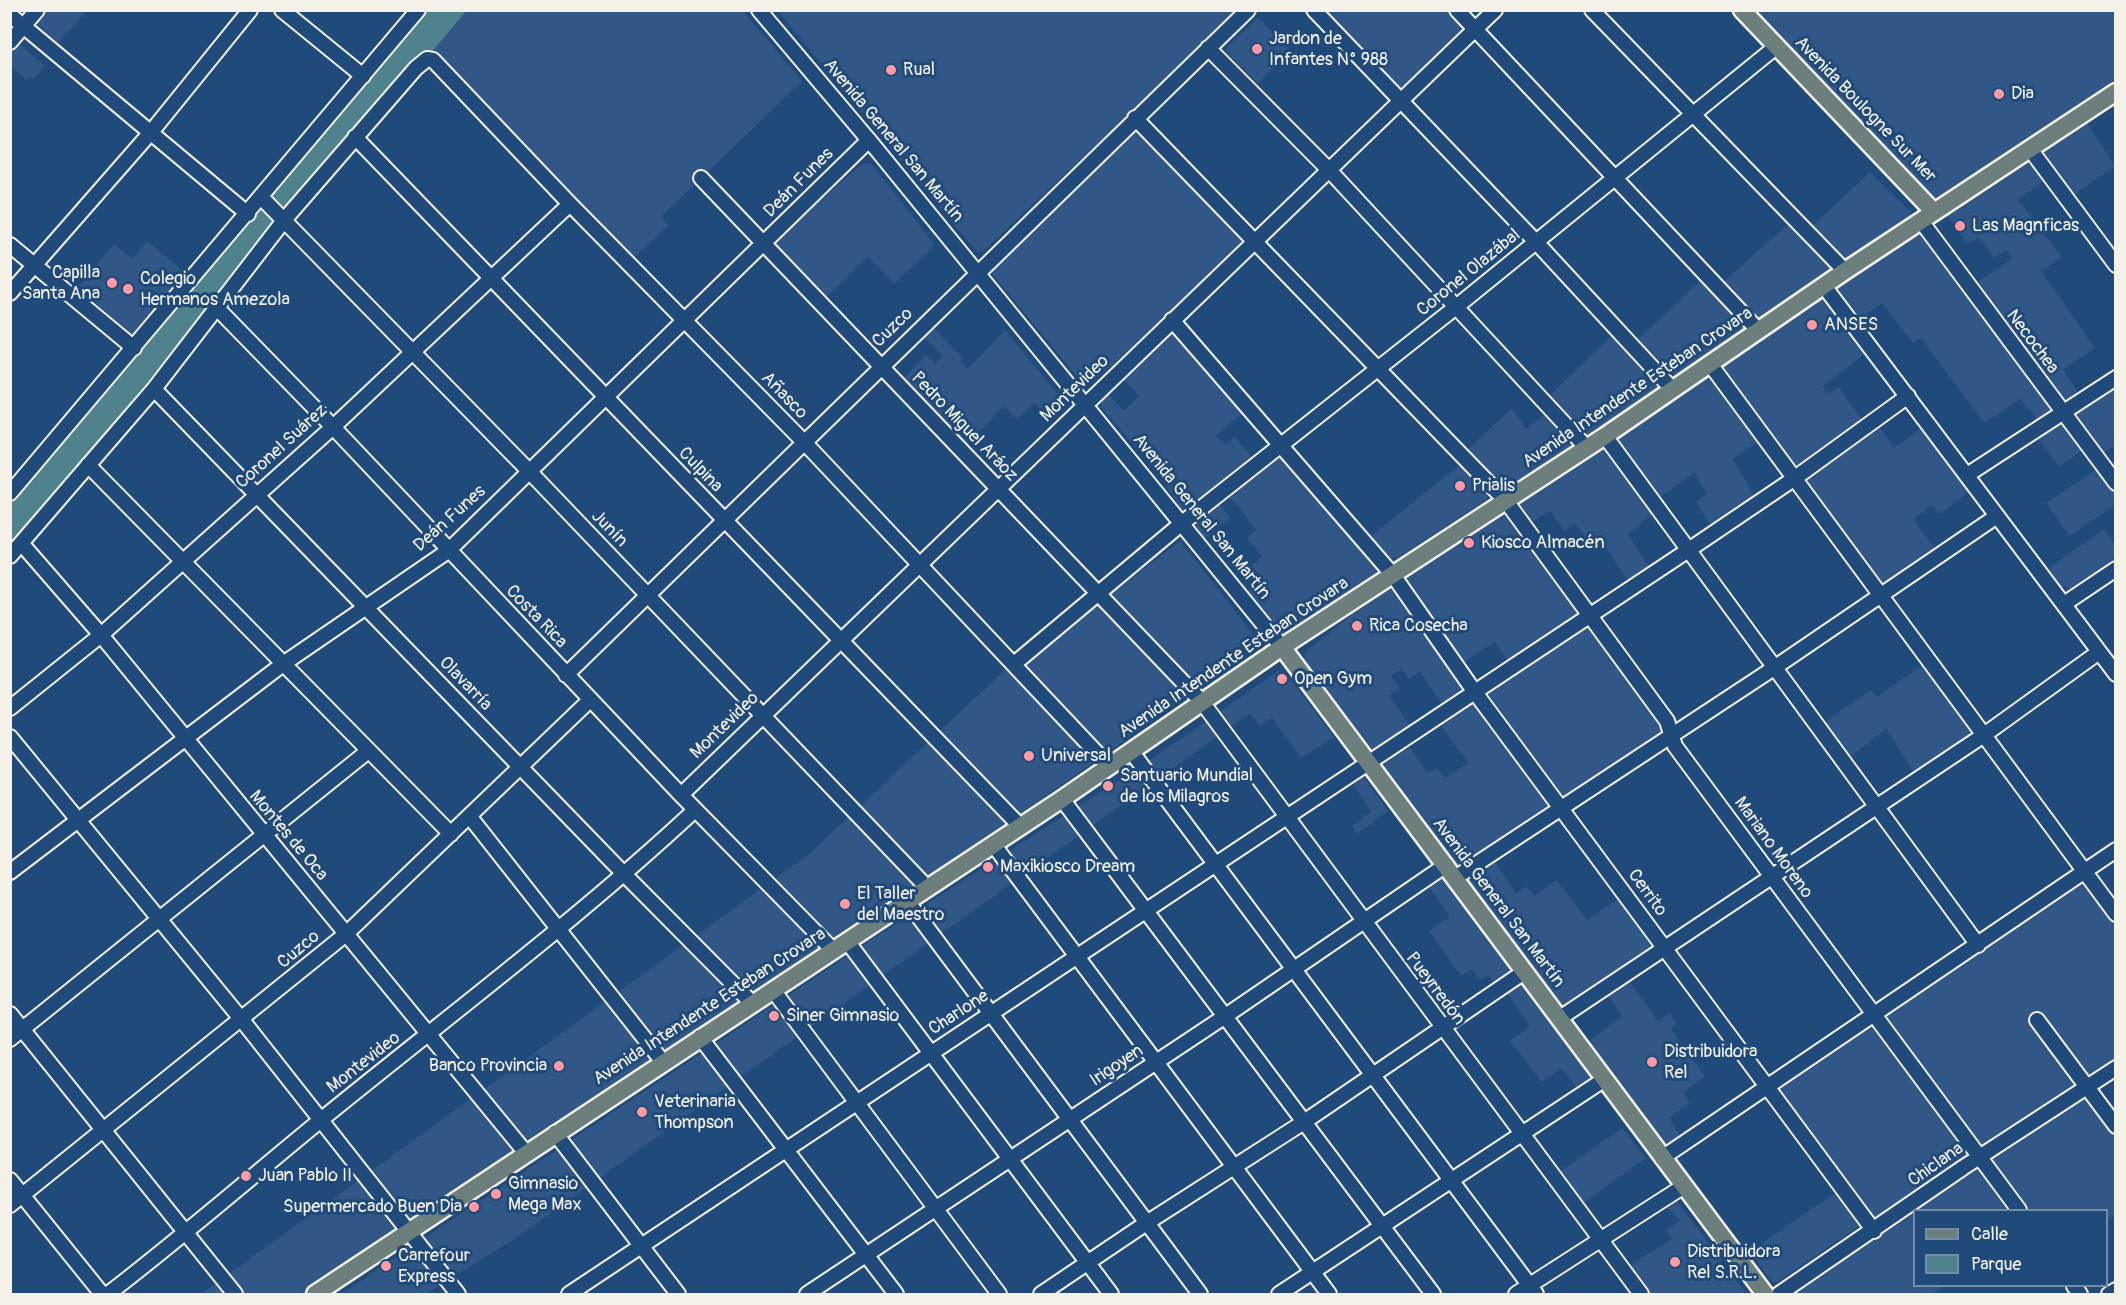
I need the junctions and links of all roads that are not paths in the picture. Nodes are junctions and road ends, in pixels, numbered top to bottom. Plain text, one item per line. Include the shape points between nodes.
1 (37, 10) edge
2 (250, 10) edge
3 (282, 10) edge
4 (418, 10) edge
5 (759, 10) edge
6 (1248, 10) edge
7 (1314, 10) edge
8 (1457, 10) edge
9 (1496, 10) edge
10 (1592, 10) edge
11 (1742, 10) edge
12 (10, 15) edge
13 (24, 27) junction
14 (1475, 29) junction
15 (10, 42) edge
16 (1777, 46) junction
17 (1208, 48) junction
18 (363, 76) junction
19 (2115, 92) edge
20 (1401, 102) junction
21 (1694, 115) junction
22 (1135, 118) junction
23 (152, 131) junction
24 (355, 137) junction
25 (868, 140) junction
26 (2030, 149) junction
27 (1330, 171) junction
28 (701, 178) dead end
29 (1615, 178) junction
30 (262, 198) junction
31 (570, 204) junction
32 (248, 214) junction
33 (1927, 217) junction
34 (285, 219) junction
35 (1255, 242) junction
36 (1536, 242) junction
37 (764, 243) junction
38 (10, 244) edge
39 (35, 265) junction
40 (2115, 265) edge
41 (1845, 271) junction
42 (977, 273) junction
43 (489, 278) junction
44 (1824, 286) junction
45 (10, 293) edge
46 (215, 306) junction
47 (1456, 307) junction
48 (684, 320) junction
49 (1172, 321) junction
50 (1758, 330) junction
51 (134, 348) junction
52 (412, 351) junction
53 (1710, 364) junction
54 (880, 366) junction
55 (1376, 369) junction
56 (2115, 378) edge
57 (154, 389) junction
58 (1673, 390) junction
59 (1908, 396) junction
60 (607, 397) junction
61 (1083, 405) junction
62 (2063, 412) junction
63 (333, 427) junction
64 (1605, 436) junction
65 (804, 442) junction
66 (1280, 446) junction
67 (1586, 447) junction
68 (88, 465) junction
69 (528, 470) junction
70 (1967, 475) junction
71 (1795, 478) junction
72 (13, 483) edge
73 (2115, 483) edge
74 (998, 488) junction
75 (256, 495) junction
76 (1506, 501) junction
77 (1997, 516) junction
78 (724, 521) junction
79 (1181, 524) junction
80 (21, 543) junction
81 (448, 551) junction
82 (1687, 551) junction
83 (10, 556) edge
84 (181, 560) junction
85 (918, 564) junction
86 (2115, 569) edge
87 (1393, 574) junction
88 (1100, 594) junction
89 (647, 595) junction
90 (1881, 596) junction
91 (2064, 604) junction
92 (366, 607) junction
93 (1591, 615) junction
94 (101, 635) junction
95 (840, 641) junction
96 (1282, 647) junction
97 (2099, 652) junction
98 (283, 664) junction
99 (1014, 664) junction
100 (1774, 668) junction
101 (2115, 674) edge
102 (566, 675) junction
103 (1474, 691) junction
104 (590, 700) junction
105 (1202, 702) junction
106 (10, 708) edge
107 (762, 715) junction
108 (1673, 735) junction
109 (1984, 735) junction
110 (10, 737) edge
111 (183, 738) junction
112 (1131, 751) junction
113 (367, 752) junction
114 (1369, 762) junction
115 (1109, 766) junction
116 (520, 767) junction
117 (681, 795) junction
118 (1062, 799) junction
119 (1876, 806) junction
120 (1563, 808) junction
121 (695, 810) junction
122 (470, 817) junction
123 (1285, 818) junction
124 (77, 819) junction
125 (1020, 826) junction
126 (451, 834) junction
127 (265, 835) junction
128 (993, 844) junction
129 (2115, 850) edge
130 (1216, 863) junction
131 (10, 872) edge
132 (1450, 872) junction
133 (2084, 873) junction
134 (625, 875) junction
135 (1772, 877) junction
136 (925, 889) junction
137 (907, 901) junction
138 (1147, 911) junction
139 (2115, 914) edge
140 (159, 919) junction
141 (1364, 922) junction
142 (558, 930) junction
143 (346, 934) junction
144 (840, 945) junction
145 (1978, 945) junction
146 (1664, 949) junction
147 (1078, 955) junction
148 (1294, 969) junction
149 (1524, 972) junction
150 (773, 990) junction
151 (752, 1003) junction
152 (10, 1014) edge
153 (992, 1014) junction
154 (1874, 1015) junction
155 (1224, 1017) junction
156 (1560, 1018) junction
157 (242, 1020) junction
158 (2037, 1020) dead end
159 (1441, 1028) junction
160 (22, 1029) junction
161 (429, 1034) junction
162 (700, 1037) junction
163 (10, 1039) edge
164 (931, 1052) junction
165 (663, 1062) junction
166 (1156, 1062) junction
167 (2115, 1068) edge
168 (1374, 1075) junction
169 (1605, 1079) junction
170 (2086, 1086) junction
171 (1767, 1087) junction
172 (856, 1105) junction
173 (1071, 1118) junction
174 (321, 1120) junction
175 (1304, 1122) junction
176 (2115, 1126) edge
177 (105, 1130) junction
178 (1521, 1132) junction
179 (555, 1133) junction
180 (788, 1151) junction
181 (526, 1153) junction
182 (1980, 1156) junction
183 (1011, 1158) junction
184 (1662, 1158) junction
185 (1234, 1166) junction
186 (1451, 1179) junction
187 (10, 1180) edge
188 (1684, 1186) junction
189 (23, 1195) junction
190 (10, 1205) edge
191 (935, 1209) junction
192 (2018, 1209) edge
193 (1145, 1224) junction
194 (1381, 1227) junction
195 (410, 1230) junction
196 (1874, 1231) junction
197 (187, 1233) junction
198 (1601, 1241) junction
199 (640, 1245) junction
200 (867, 1255) junction
201 (1087, 1263) junction
202 (1313, 1272) junction
203 (1533, 1290) edge
204 (2115, 1290) edge
205 (102, 1294) edge
206 (108, 1294) edge
207 (235, 1294) edge
208 (315, 1294) edge
209 (458, 1294) edge
210 (569, 1294) edge
211 (678, 1294) edge
212 (807, 1294) edge
213 (896, 1294) edge
214 (999, 1294) edge
215 (1041, 1294) edge
216 (1111, 1294) edge
217 (1200, 1294) edge
218 (1279, 1294) edge
219 (1329, 1294) edge
220 (1433, 1294) edge
221 (1516, 1294) edge
222 (1641, 1294) edge
223 (1766, 1294) edge
224 (1779, 1294) edge
225 (2109, 1294) edge

1 - 13 street
2 - 23 street
3 - 18 street
4 - 18 street
5 - 25 street, Avenida General San Martín
6 - 17 street, Cuzco
7 - 20 street
8 - 14 street
9 - 14 street, Montevideo
10 - 21 street
11 - 16 main road, Avenida Boulogne Sur Mer
12 - 13 street
13 - 15 street
13 - 23 street
14 - 20 street, Montevideo
14 - 29 street
16 - 21 street, Coronel Olazábal
16 - 33 main road, Avenida Boulogne Sur Mer
17 - 22 street, Cuzco
17 - 27 street
18 - 30 street
19 - 26 main road, Avenida Intendente Esteban Crovara
20 - 27 street, Montevideo
20 - 36 street
21 - 29 street, Coronel Olazábal
21 - 41 street
22 - 35 street, Mariano Moreno
22 - 42 street, Cuzco
23 - 32 street
23 - 39 street
24 - 31 street, Añasco via 427,59 441,65
24 - 34 street
24 - 43 street, Culpina
25 - 37 street, Deán Funes
25 - 42 street, Avenida General San Martín
26 - 33 main road, Avenida Intendente Esteban Crovara
26 - 40 street
27 - 35 street, Montevideo
27 - 47 street
28 - 37 street, Pedro Miguel Aráoz
29 - 36 street, Coronel Olazábal
29 - 50 street
30 - 32 street
30 - 34 street, Junín
31 - 43 street, Coronel Suárez
31 - 48 street, Añasco
32 - 51 street
33 - 41 main road, Avenida Intendente Esteban Crovara
33 - 62 street, Necochea
34 - 46 street
34 - 52 street, Junín
35 - 49 street, Montevideo
35 - 55 street, Mariano Moreno
36 - 47 street, Coronel Olazábal
36 - 58 street
37 - 48 street, Deán Funes
37 - 54 street, Pedro Miguel Aráoz
38 - 39 street
39 - 45 street
39 - 51 street
41 - 44 main road, Avenida Intendente Esteban Crovara
42 - 54 street, Cuzco
42 - 61 street, Avenida General San Martín
43 - 52 street, Coronel Suárez
43 - 60 street, Culpina
44 - 50 main road, Avenida Intendente Esteban Crovara
44 - 59 street
46 - 57 street
46 - 63 street, Costa Rica
47 - 55 street, Coronel Olazábal
47 - 67 street
48 - 60 street, Deán Funes
48 - 65 street, Añasco
49 - 61 street, Montevideo
49 - 66 street, Cerrito
50 - 53 main road, Avenida Intendente Esteban Crovara
51 - 72 street
52 - 63 street, Coronel Suárez
52 - 69 street, Junín
53 - 58 main road, Avenida Intendente Esteban Crovara
53 - 71 street
54 - 65 street, Cuzco
54 - 74 street, Pedro Miguel Aráoz
55 - 66 street, Coronel Olazábal
55 - 76 street, Mariano Moreno
56 - 62 street
57 - 68 street
57 - 75 street, Olavarría
58 - 64 main road, Avenida Intendente Esteban Crovara
59 - 70 street
59 - 71 street, Charlone
60 - 69 street, Deán Funes
60 - 78 street, Culpina
61 - 74 street, Montevideo
61 - 79 street, Avenida General San Martín
62 - 70 street
62 - 73 street, Necochea
63 - 75 street, Coronel Suárez
63 - 81 street, Costa Rica
64 - 67 main road, Avenida Intendente Esteban Crovara
64 - 82 street
65 - 78 street, Cuzco
65 - 85 street, Añasco
66 - 79 street, Coronel Olazábal
66 - 87 street, Cerrito
67 - 76 main road, Avenida Intendente Esteban Crovara
68 - 80 street
68 - 84 street
69 - 81 street, Deán Funes
69 - 89 street, Junín
70 - 77 street
71 - 82 street, Charlone
71 - 90 street
74 - 85 street, Montevideo
74 - 88 street, Pedro Miguel Aráoz
75 - 84 street, Coronel Suárez
75 - 92 street, Olavarría
76 - 87 main road, Avenida Intendente Esteban Crovara
76 - 93 street, Mariano Moreno
77 - 90 street, Irigoyen
77 - 91 street
78 - 89 street, Cuzco
78 - 95 street, Culpina
79 - 88 street, Coronel Olazábal
79 - 96 street, Avenida General San Martín
80 - 83 street
80 - 94 street, Montes de Oca
81 - 92 street, Deán Funes
81 - 102 street, Costa Rica
82 - 93 street, Charlone
82 - 100 street
84 - 94 street, Coronel Suárez
84 - 98 street
85 - 95 street, Montevideo
85 - 99 street, Añasco
86 - 91 street
87 - 96 main road, Avenida Intendente Esteban Crovara
87 - 103 street, Cerrito
88 - 99 street, Coronel Olazábal
88 - 105 street, Pedro Miguel Aráoz
89 - 102 street, Cuzco
89 - 107 street, Junín
90 - 100 street, Irigoyen
90 - 109 street
91 - 97 street
92 - 98 street, Deán Funes
92 - 116 street, Olavarría
93 - 103 street, Charlone
93 - 108 street, Mariano Moreno via 1668,722
94 - 106 street, Coronel Suárez
94 - 111 street, Montes de Oca
95 - 107 street, Montevideo
95 - 125 street, Culpina
96 - 105 main road, Avenida Intendente Esteban Crovara
96 - 114 main road, Avenida General San Martín
97 - 101 street
97 - 109 street
98 - 111 street, Deán Funes
98 - 113 street
99 - 115 street, Añasco
100 - 108 street, Irigoyen
100 - 119 street
102 - 104 street, Costa Rica
103 - 114 street, Charlone
103 - 120 street, Cerrito
104 - 116 street, Cuzco
104 - 117 street, Costa Rica
105 - 112 main road, Avenida Intendente Esteban Crovara
105 - 123 street, Pueyrredón
107 - 117 street, Montevideo
107 - 136 street, Junín
108 - 120 street, Irigoyen
108 - 135 street, Mariano Moreno via 1675,746
109 - 119 street
109 - 133 street
110 - 124 street
111 - 124 street, Deán Funes
111 - 127 street, Montes de Oca
112 - 115 main road, Avenida Intendente Esteban Crovara
112 - 130 street
113 - 126 street
113 - 127 street
114 - 123 street, Charlone
114 - 132 main road, Avenida General San Martín
115 - 118 main road, Avenida Intendente Esteban Crovara
116 - 122 street, Cuzco
116 - 134 street, Olavarría
117 - 121 street, Costa Rica
118 - 125 main road, Avenida Intendente Esteban Crovara
118 - 138 street
119 - 135 street
119 - 145 street
120 - 132 street, Irigoyen
120 - 146 street, Cerrito
121 - 134 street, Montevideo
121 - 144 street, Costa Rica
122 - 126 street, Cuzco
122 - 142 street
123 - 130 street, Charlone
123 - 141 street, Pueyrredón
124 - 131 street, Deán Funes
124 - 140 street
125 - 128 main road, Avenida Intendente Esteban Crovara
126 - 143 street, Cuzco
127 - 140 street
127 - 143 street, Montes de Oca
128 - 136 main road, Avenida Intendente Esteban Crovara
128 - 147 street
129 - 133 street
130 - 138 street, Charlone
130 - 148 street
132 - 141 street, Irigoyen
132 - 149 main road, Avenida General San Martín
133 - 139 street
133 - 145 street
134 - 142 street, Montevideo
134 - 151 street, Olavarría
135 - 146 street
135 - 154 street, Mariano Moreno
136 - 137 main road, Avenida Intendente Esteban Crovara
137 - 144 main road, Avenida Intendente Esteban Crovara
137 - 153 street
138 - 147 street, Charlone
138 - 155 street
140 - 157 street
140 - 160 street
141 - 148 street, Irigoyen
141 - 159 street, Pueyrredón
142 - 161 street, Montevideo
142 - 165 street
143 - 157 street, Cuzco
143 - 161 street, Montes de Oca
144 - 150 main road, Avenida Intendente Esteban Crovara
144 - 164 street, Costa Rica
145 - 154 street
146 - 156 street
146 - 171 street, Cerrito
147 - 153 street, Charlone
147 - 166 street
148 - 155 street, Irigoyen
148 - 168 street
149 - 156 main road, Avenida General San Martín
149 - 159 street
150 - 151 main road, Avenida Intendente Esteban Crovara
150 - 172 street
151 - 162 main road, Avenida Intendente Esteban Crovara
152 - 160 street
153 - 164 street, Charlone
153 - 173 street
154 - 171 street
154 - 182 street, Mariano Moreno
155 - 166 street, Irigoyen
155 - 175 street
156 - 169 main road, Avenida General San Martín
157 - 174 street
157 - 177 street, Cuzco
158 - 170 street
159 - 168 street
159 - 178 street, Pueyrredón
160 - 163 street
160 - 177 street
161 - 174 street, Montevideo
161 - 181 street, Montes de Oca
162 - 165 main road, Avenida Intendente Esteban Crovara
162 - 180 street
164 - 172 street, Charlone
164 - 183 street, Costa Rica
165 - 179 main road, Avenida Intendente Esteban Crovara
166 - 173 street, Irigoyen
166 - 185 street
167 - 170 street, Chiclana
168 - 175 street
168 - 186 street
169 - 178 street
169 - 184 main road, Avenida General San Martín
170 - 176 street
170 - 182 street, Chiclana
171 - 184 street
171 - 196 street, Cerrito
172 - 180 street, Charlone
172 - 191 street
173 - 183 street, Irigoyen
173 - 193 street
174 - 195 street
174 - 197 street, Montevideo
175 - 185 street
175 - 194 street
177 - 189 street, Cuzco
177 - 197 street
178 - 186 street
178 - 198 street, Pueyrredón
179 - 181 main road, Avenida Intendente Esteban Crovara
179 - 199 street
180 - 199 street, Charlone
180 - 200 street
181 - 195 main road, Avenida Intendente Esteban Crovara
182 - 192 street, Mariano Moreno
182 - 196 street, Chiclana
183 - 191 street, Irigoyen
183 - 201 street, Costa Rica
184 - 188 main road, Avenida General San Martín
185 - 193 street
185 - 202 street
186 - 194 street
186 - 203 street
187 - 189 street
188 - 198 street
188 - 223 main road, Avenida General San Martín
189 - 190 street, Cuzco
189 - 205 street
191 - 200 street, Irigoyen
191 - 214 street
193 - 201 street
193 - 217 street
194 - 202 street
194 - 220 street
195 - 208 main road, Avenida Intendente Esteban Crovara
195 - 209 street
196 - 224 street, Chiclana
197 - 206 street, Montevideo
197 - 207 street
198 - 203 street
198 - 222 street, Pueyrredón
199 - 210 street, Charlone
199 - 211 street
200 - 212 street, Irigoyen
200 - 213 street
201 - 215 street
201 - 216 street, Costa Rica
202 - 218 street
202 - 219 street
203 - 221 street
204 - 225 street

